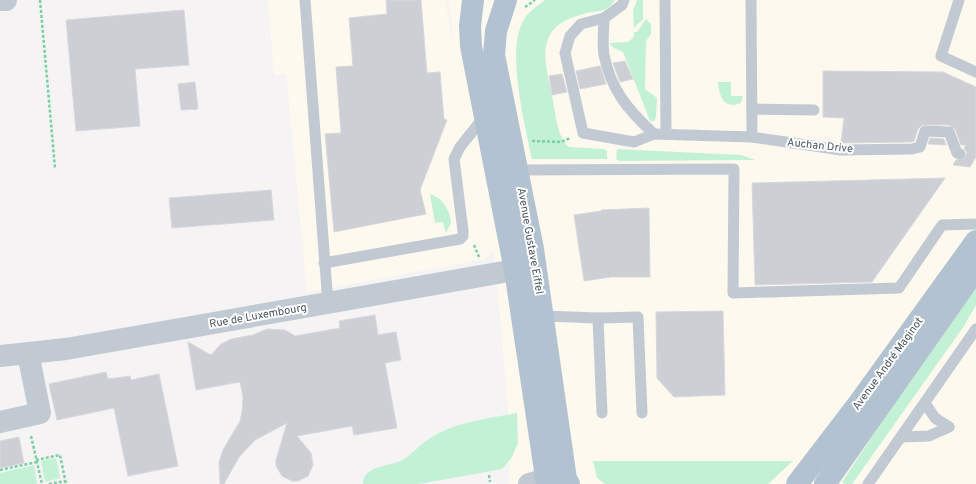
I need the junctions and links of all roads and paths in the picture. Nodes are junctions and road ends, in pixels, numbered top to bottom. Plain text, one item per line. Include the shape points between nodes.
1 (0, 0) edge
2 (6, 0) edge
3 (40, 0) edge
4 (305, 0) edge
5 (473, 0) edge
6 (506, 0) edge
7 (624, 0) edge
8 (665, 0) edge
9 (751, 0) edge
10 (958, 0) edge
11 (604, 18) junction
12 (976, 72) edge
13 (752, 109) junction
14 (814, 110) dead end
15 (484, 117) junction
16 (654, 134) junction
17 (666, 134) junction
18 (752, 137) junction
19 (563, 141) dead end
20 (529, 142) dead end
21 (960, 154) dead end
22 (55, 168) dead end
23 (516, 170) junction
24 (976, 224) edge
25 (976, 241) edge
26 (324, 263) junction
27 (976, 269) edge
28 (515, 270) junction
29 (328, 304) junction
30 (543, 316) junction
31 (598, 318) junction
32 (976, 329) edge
33 (28, 353) junction
34 (0, 356) edge
35 (925, 403) junction
36 (602, 413) dead end
37 (642, 413) dead end
38 (27, 416) junction
39 (0, 422) edge
40 (901, 437) junction
41 (36, 461) junction
42 (0, 470) edge
43 (489, 475) dead end
44 (65, 482) edge
45 (490, 482) dead end
46 (551, 482) edge
47 (42, 484) edge
48 (49, 484) edge
49 (797, 484) edge
50 (825, 484) edge
51 (868, 484) edge

1 - 2 street
3 - 22 path
4 - 26 lane
5 - 15 main road, Avenue Gustave Eiffel via 471,46
6 - 23 main road, Avenue Gustave Eiffel via 496,31 494,55
7 - 11 lane via 622,5
8 - 17 lane
9 - 13 lane
10 - 12 lane via 941,56
11 - 16 lane via 604,54 614,89 631,112
11 - 16 lane via 581,24 570,36 565,53 583,133 634,142
13 - 14 lane
13 - 18 lane
15 - 26 lane via 460,147 454,159 463,236 455,241
15 - 28 main road, Avenue Gustave Eiffel
16 - 17 lane, Auchan Drive
17 - 18 lane, Auchan Drive
18 - 21 lane, Auchan Drive via 841,150 920,146 926,131 949,132 957,153
19 - 20 path
23 - 24 lane via 734,169 733,293 899,288 942,225
23 - 30 main road, Avenue Gustave Eiffel via 533,249
25 - 49 main road, Avenue André Maginot via 859,404
26 - 29 lane
27 - 50 main road, Avenue André Maginot
28 - 29 street, Rue de Luxembourg
28 - 46 main road, Avenue Gustave Eiffel
29 - 33 street, Rue de Luxembourg via 66,349
30 - 31 lane
30 - 46 main road, Avenue Gustave Eiffel
31 - 36 lane
31 - 37 lane via 638,317
32 - 35 lane
33 - 34 street, Rue de Luxembourg
33 - 38 street via 40,414
35 - 40 lane
35 - 40 lane via 935,418 949,427 929,436
38 - 39 street
38 - 41 path
40 - 51 lane
41 - 42 path
41 - 44 path via 47,456 60,455
41 - 47 path
43 - 45 path
44 - 48 path

